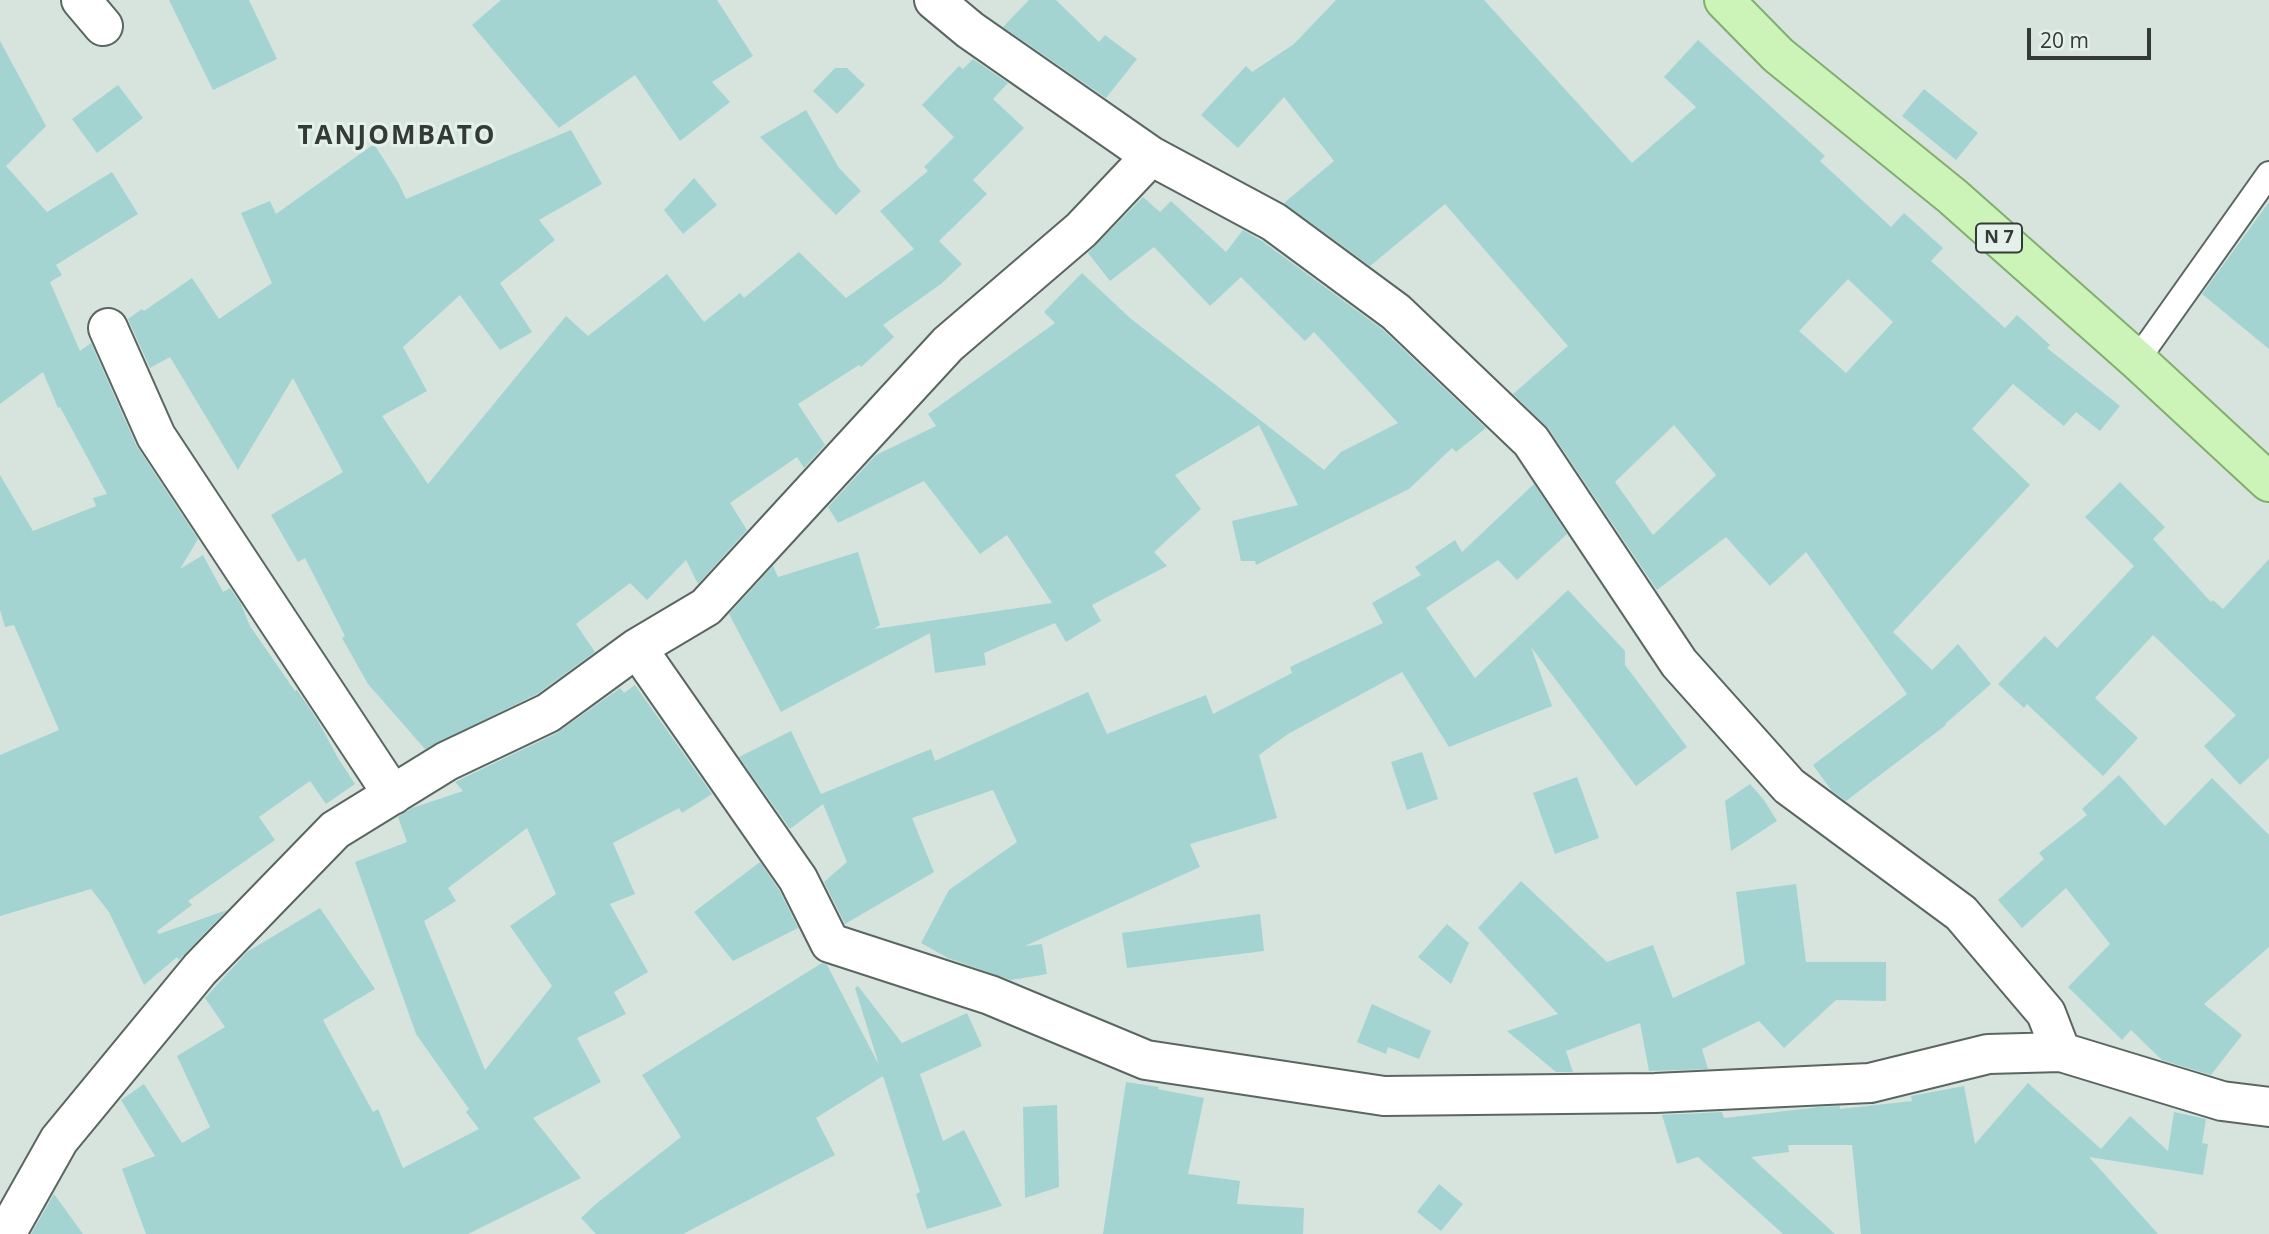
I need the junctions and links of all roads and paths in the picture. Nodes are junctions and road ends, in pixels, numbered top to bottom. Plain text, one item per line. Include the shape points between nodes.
1 (934, 0) edge
2 (1724, 0) edge
3 (1150, 156) junction
4 (2269, 174) edge
5 (108, 328) dead end
6 (2137, 360) junction
7 (2269, 482) edge
8 (637, 648) junction
9 (393, 795) junction
10 (2061, 1052) junction
11 (2269, 1107) edge
12 (6, 1234) edge

1 - 3 street
2 - 6 main road, N 7 via 1778,55 1952,196
3 - 8 street via 1081,230 948,344 706,607
3 - 10 street via 1273,222 1396,312 1531,441 1679,663 1788,786 1961,914 2046,1013
4 - 6 lane
5 - 9 street via 156,436
6 - 7 main road, N 7
8 - 9 street via 548,713 447,761
8 - 10 street via 798,880 830,943 989,995 1146,1060 1384,1096 1655,1093 1870,1083 1989,1054
9 - 12 street via 335,830 200,969 59,1140
10 - 11 street via 2222,1101

